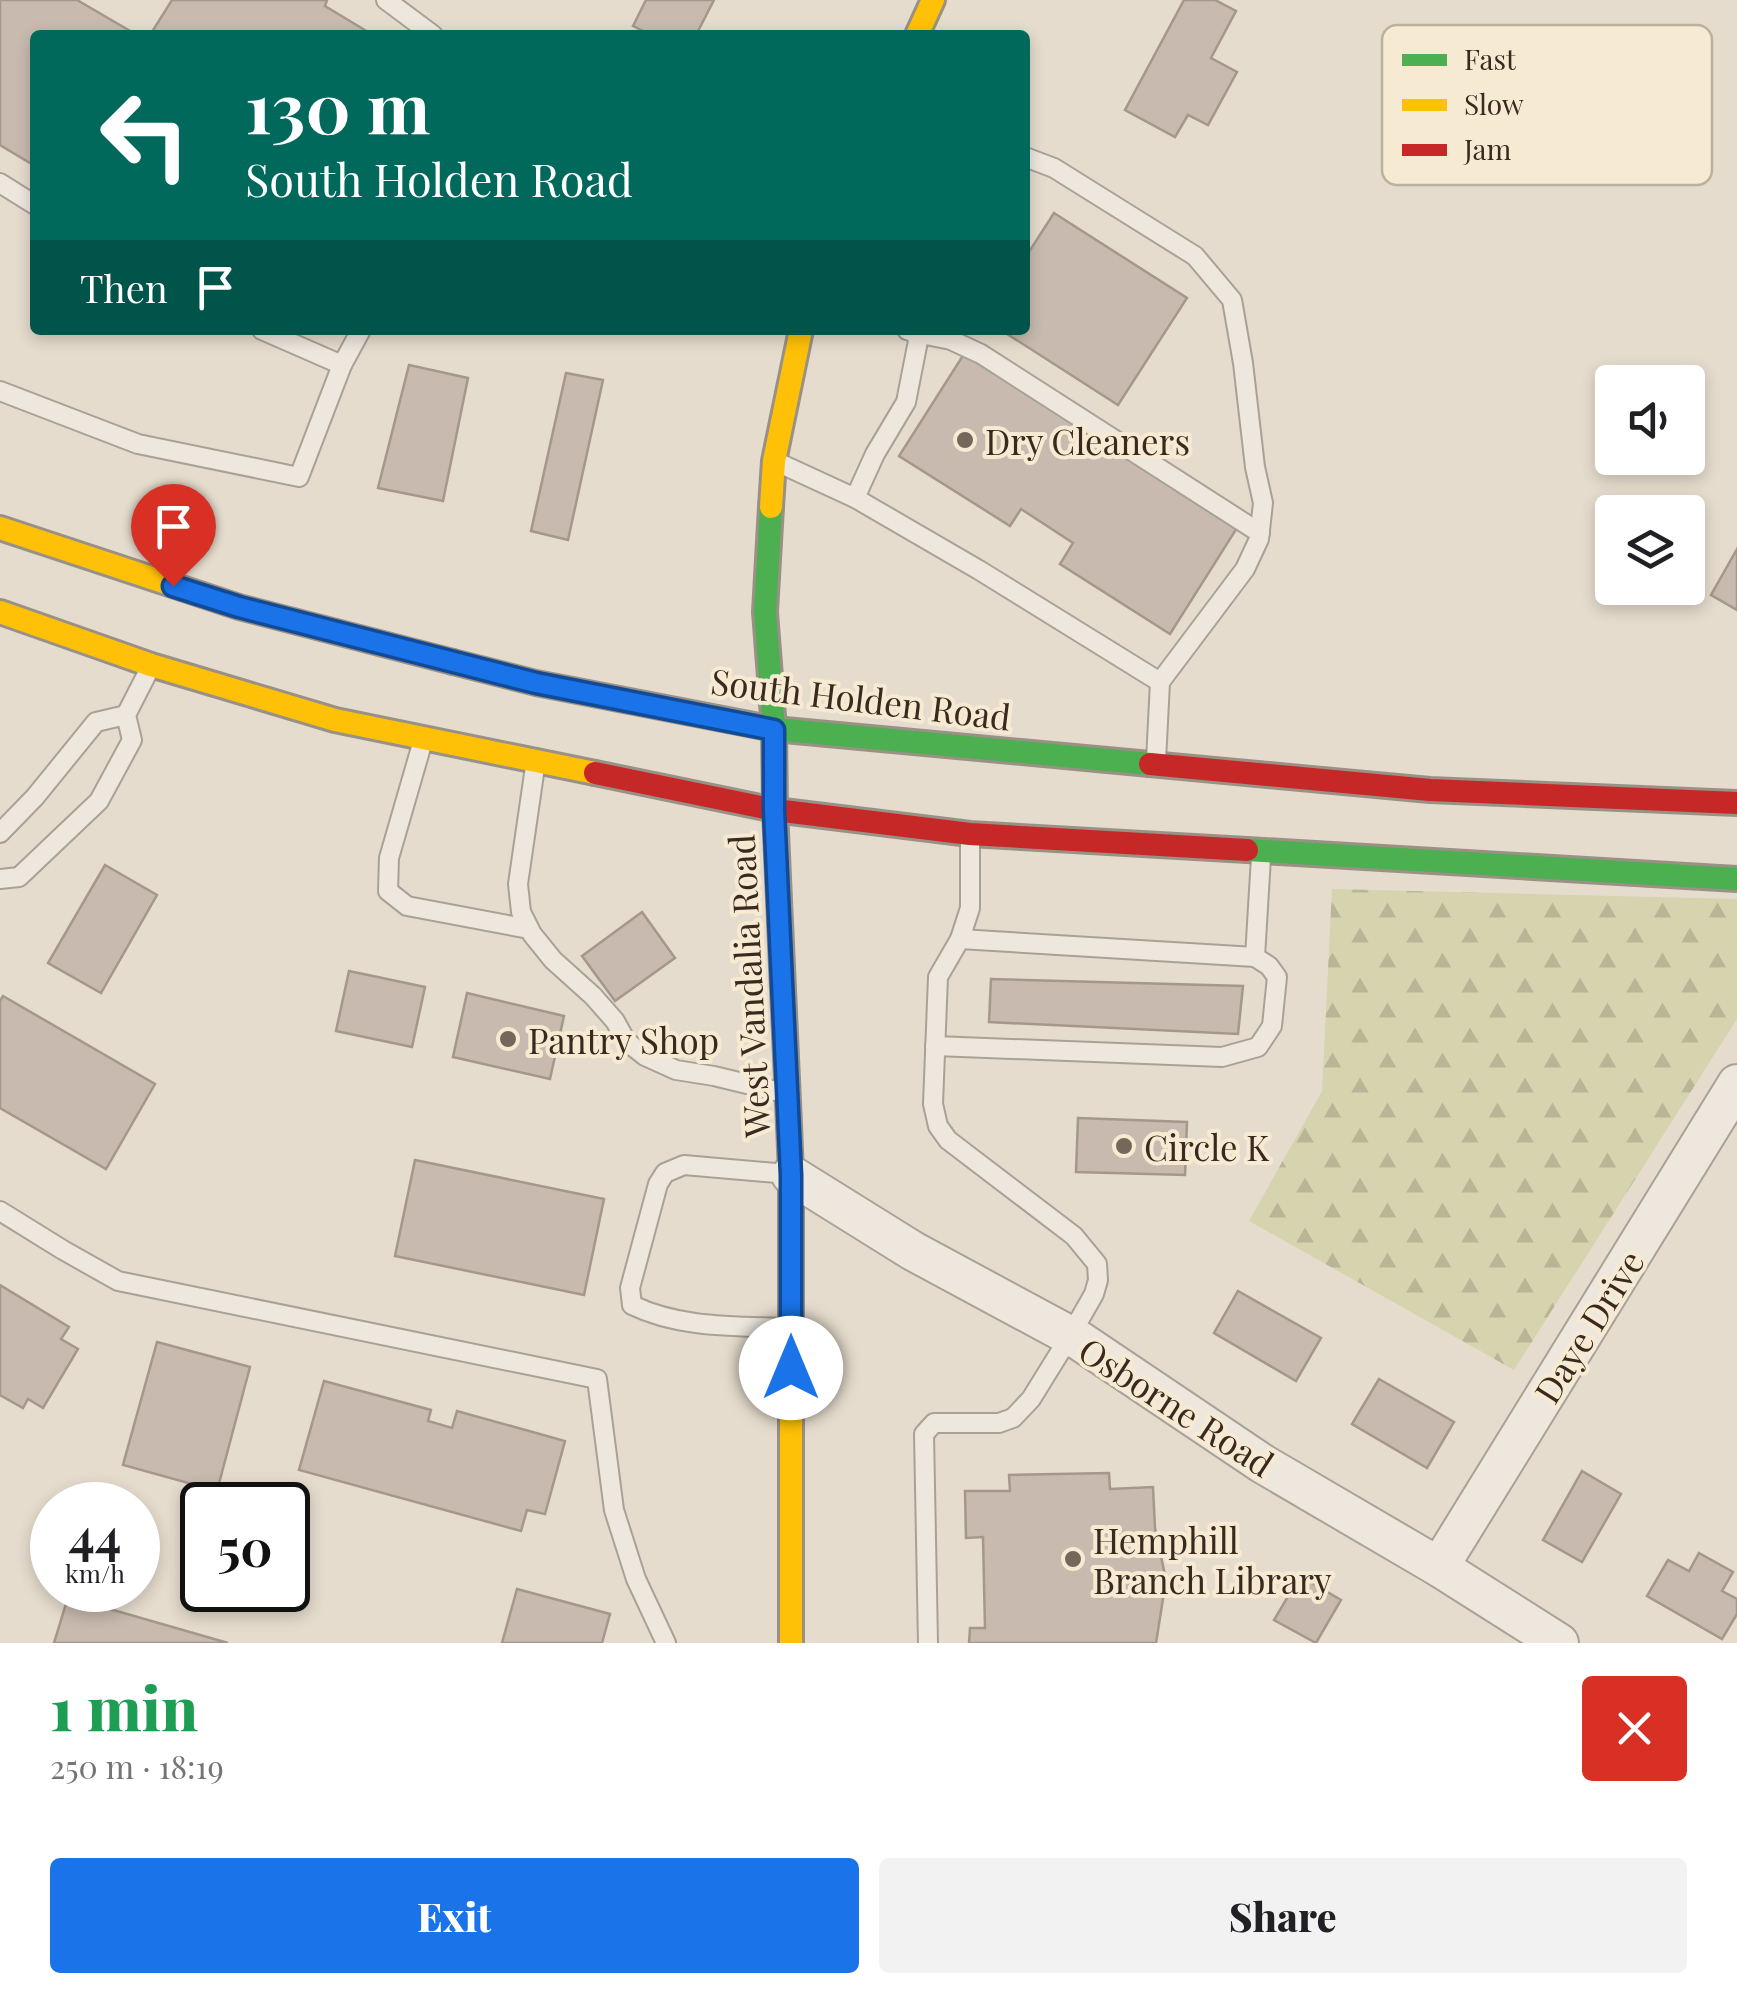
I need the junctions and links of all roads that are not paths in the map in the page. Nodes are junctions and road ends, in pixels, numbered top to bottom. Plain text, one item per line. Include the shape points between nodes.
1 (386, 0) edge
2 (933, 0) edge
3 (426, 30) edge
4 (919, 30) edge
5 (1030, 159) edge
6 (0, 183) edge
7 (30, 202) edge
8 (273, 335) edge
9 (358, 335) edge
10 (799, 335) edge
11 (915, 335) edge
12 (930, 335) edge
13 (342, 365) junction
14 (0, 390) edge
15 (774, 461) junction
16 (855, 498) junction
17 (0, 528) edge
18 (1260, 533) junction
19 (0, 612) edge
20 (151, 665) junction
21 (1160, 682) junction
22 (126, 715) junction
23 (774, 730) junction
24 (424, 738) junction
25 (536, 762) junction
26 (1156, 765) junction
27 (1737, 803) edge
28 (774, 810) junction
29 (0, 833) edge
30 (970, 834) junction
31 (1262, 851) junction
32 (0, 879) edge
33 (1737, 879) edge
34 (530, 928) junction
35 (960, 939) junction
36 (1255, 957) junction
37 (936, 1046) junction
38 (1737, 1084) edge
39 (788, 1094) junction
40 (791, 1175) junction
41 (0, 1210) edge
42 (791, 1328) junction
43 (1070, 1336) junction
44 (1438, 1567) junction
45 (666, 1643) edge
46 (791, 1643) edge
47 (928, 1643) edge
48 (1559, 1643) edge

1 - 3 lane
2 - 4 main road
5 - 18 lane via 1195,256 1232,300 1263,504
6 - 7 lane
8 - 13 lane
9 - 13 lane
10 - 15 main road, West Vandalia Road
11 - 16 lane via 906,402
12 - 18 lane via 982,354
13 - 14 lane via 299,476 138,444
15 - 16 lane
15 - 23 main road, West Vandalia Road via 764,612
16 - 21 lane
17 - 23 main road, South Holden Road via 239,607 536,683
18 - 21 lane via 1245,569
19 - 20 main road
20 - 22 lane
20 - 24 main road via 335,720
21 - 26 lane
22 - 29 lane via 96,722
22 - 32 lane via 132,740 99,801 19,876
23 - 26 main road, South Holden Road
23 - 28 main road, West Vandalia Road
24 - 25 main road
24 - 34 lane via 389,858 388,891 406,906
25 - 28 main road
25 - 34 lane via 518,884
26 - 27 main road, South Holden Road via 1430,790
28 - 30 main road
28 - 39 main road, West Vandalia Road
30 - 31 main road
30 - 35 lane via 970,908
31 - 33 main road
31 - 36 lane
34 - 39 lane via 646,1056 676,1070
35 - 36 lane
35 - 37 lane via 938,978
36 - 37 lane via 1278,977 1272,1026 1258,1047 1222,1057
37 - 43 lane via 933,1104 948,1140 1074,1236 1097,1264 1094,1294
38 - 44 street, Daye Drive
39 - 40 main road, West Vandalia Road
40 - 42 main road, West Vandalia Road
40 - 42 lane via 684,1166 665,1173 630,1288 632,1304 650,1313 706,1324
40 - 43 street, Osborne Road
41 - 45 lane via 118,1281 597,1379 614,1510
42 - 46 main road, West Vandalia Road
43 - 44 street, Osborne Road via 1263,1464
43 - 47 lane via 1013,1418 934,1423 924,1434
44 - 48 street, Osborne Road

